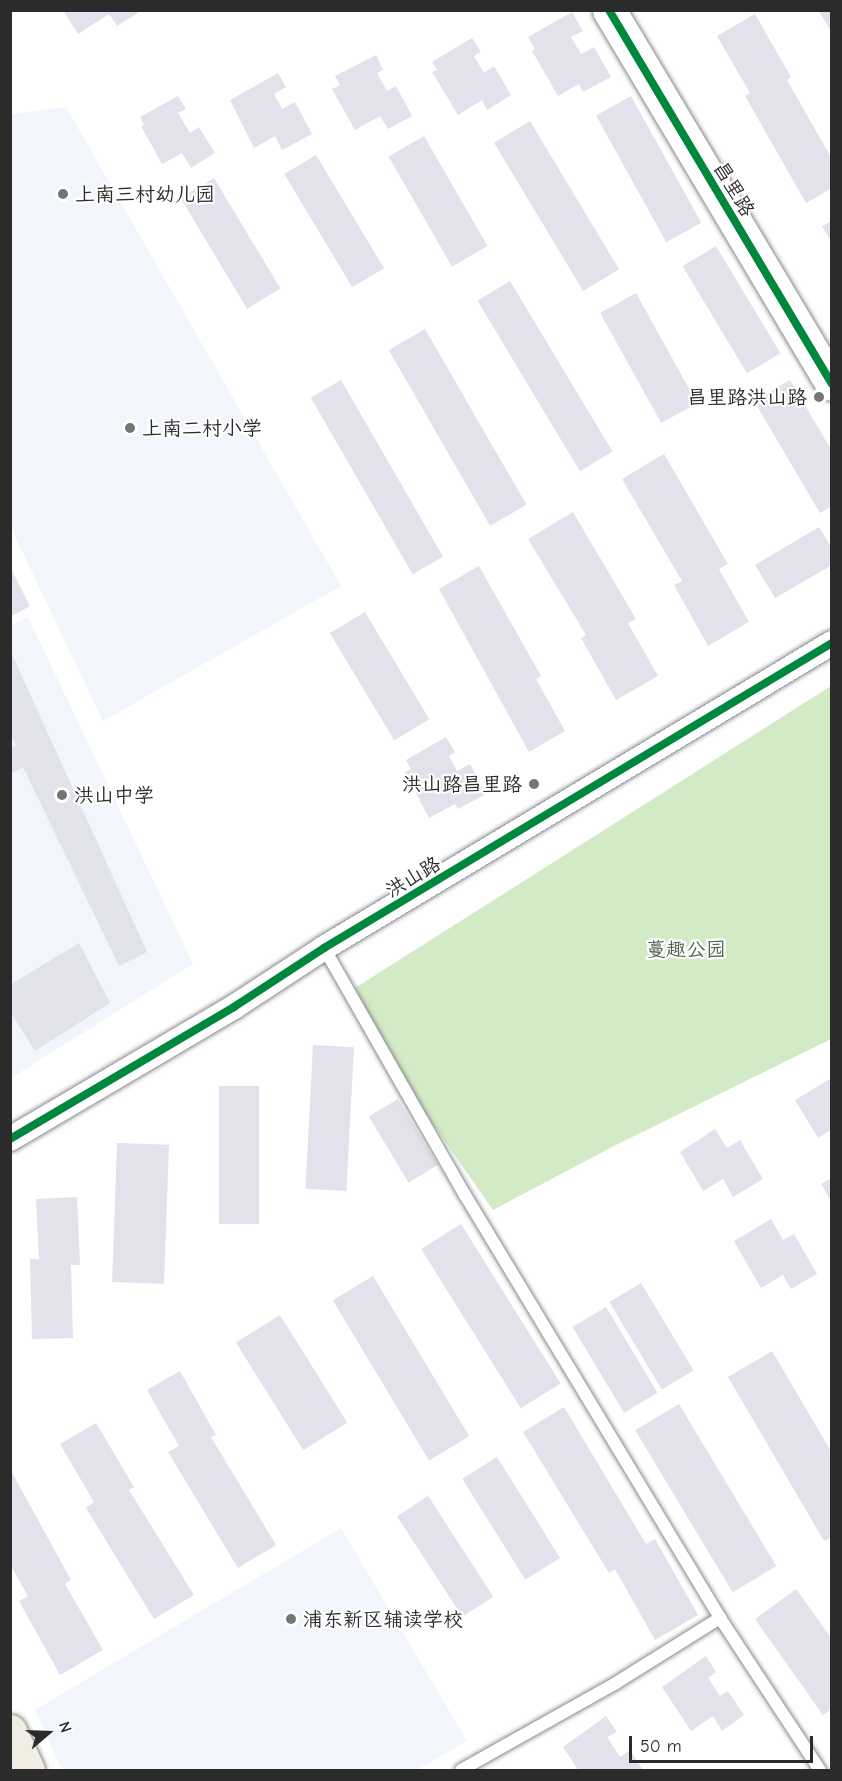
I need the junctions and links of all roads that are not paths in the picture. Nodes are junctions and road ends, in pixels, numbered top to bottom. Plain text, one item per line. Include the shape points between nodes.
1 (609, 10) edge
2 (831, 384) edge
3 (831, 643) edge
4 (324, 948) junction
5 (10, 1139) edge
6 (720, 1618) junction
7 (10, 1731) edge
8 (28, 1770) edge
9 (461, 1770) edge
10 (820, 1770) edge

1 - 2 street, 昌里路
3 - 4 street, 洪山路
4 - 5 street, 洪山路
4 - 6 lane via 465,1195
6 - 9 lane via 616,1683
6 - 10 lane
7 - 8 main road

